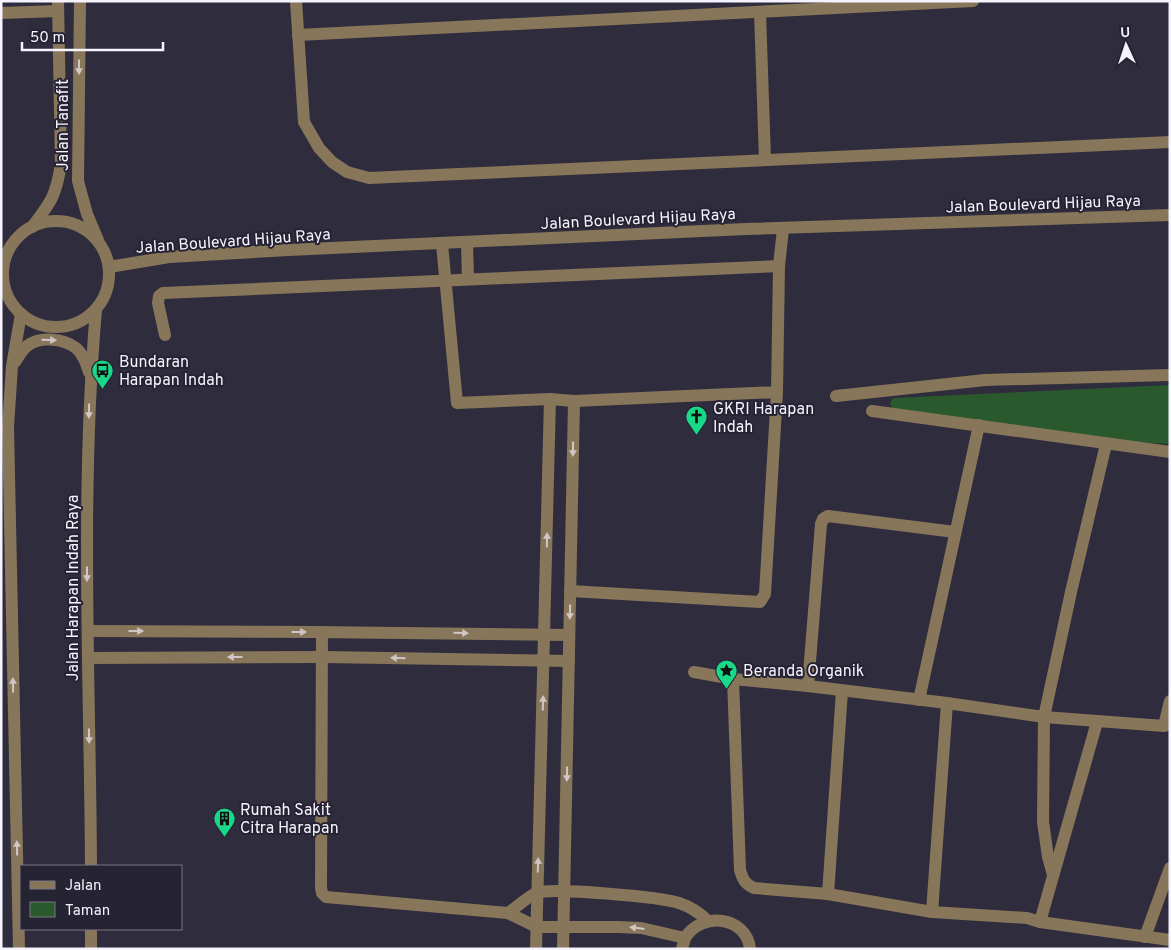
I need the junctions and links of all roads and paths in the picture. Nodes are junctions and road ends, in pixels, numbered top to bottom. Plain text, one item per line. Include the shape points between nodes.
1 (80, 1) edge
2 (296, 1) edge
3 (973, 1) edge
4 (58, 6) edge
5 (760, 12) junction
6 (1, 13) edge
7 (298, 35) junction
8 (1170, 142) edge
9 (765, 160) junction
10 (1170, 215) edge
11 (32, 227) junction
12 (782, 229) junction
13 (467, 243) junction
14 (442, 244) junction
15 (100, 245) junction
16 (6, 249) edge
17 (779, 266) junction
18 (109, 267) junction
19 (2, 276) edge
20 (468, 279) junction
21 (446, 280) junction
22 (96, 310) junction
23 (21, 314) junction
24 (165, 334) dead end
25 (12, 366) junction
26 (1170, 375) edge
27 (90, 377) junction
28 (777, 392) junction
29 (836, 396) dead end
30 (550, 399) junction
31 (574, 401) junction
32 (872, 411) dead end
33 (979, 425) junction
34 (1106, 444) junction
35 (1170, 452) edge
36 (955, 532) junction
37 (570, 590) junction
38 (88, 632) junction
39 (322, 632) junction
40 (544, 634) junction
41 (569, 635) junction
42 (323, 657) junction
43 (88, 658) junction
44 (544, 660) junction
45 (569, 661) junction
46 (694, 672) dead end
47 (733, 679) junction
48 (808, 686) junction
49 (842, 691) junction
50 (919, 700) junction
51 (1170, 701) edge
52 (947, 703) junction
53 (1044, 717) junction
54 (1097, 722) junction
55 (1167, 727) edge
56 (91, 865) edge
57 (1170, 868) edge
58 (1053, 875) junction
59 (564, 891) junction
60 (537, 892) junction
61 (828, 894) junction
62 (932, 912) junction
63 (508, 913) junction
64 (708, 921) junction
65 (1040, 922) junction
66 (564, 926) junction
67 (537, 927) junction
68 (91, 930) edge
69 (1145, 937) junction
70 (1170, 940) edge
71 (683, 943) edge
72 (752, 948) edge
73 (19, 949) edge
74 (91, 949) edge
75 (536, 949) edge
76 (564, 949) edge

1 -> 15 street, Jalan Tanafit via 78,181
2 - 7 street
3 - 5 street
4 - 6 street
4 - 11 street, Jalan Tanafit via 61,164 52,200
5 - 7 street
5 - 9 street
7 - 9 street via 304,122 319,148 332,162 356,176 369,178
8 - 9 street
10 - 12 street, Jalan Boulevard Hijau Raya
11 - 15 street via 64,222 85,230
11 - 16 street
12 - 13 street, Jalan Boulevard Hijau Raya
12 - 17 street
13 - 14 street, Jalan Boulevard Hijau Raya
13 - 20 street
14 - 18 street, Jalan Boulevard Hijau Raya via 170,258
14 - 21 street
15 - 18 street
16 - 19 street
17 - 20 street
17 - 28 street
18 - 22 street via 107,290
19 - 23 street via 8,297
20 - 21 street
21 - 24 street via 163,293 158,303
21 - 30 street via 457,403
22 - 23 street via 76,324 65,327 41,325
22 - 27 street, Jalan Harapan Indah Raya
23 - 25 street
25 -> 27 street via 28,344 57,340 76,348 84,358
73 -> 25 street via 8,427
26 - 29 street via 985,380
27 -> 38 street, Jalan Harapan Indah Raya
28 - 31 street
28 - 37 street via 765,594 760,602
30 - 31 street
40 -> 30 street
31 -> 37 street
32 - 33 street
33 - 34 street
33 - 36 street
34 - 35 street
34 - 53 street
36 - 48 street via 828,516 823,519
36 - 50 street
37 -> 41 street
38 -> 39 street
38 - 43 street, Jalan Harapan Indah Raya
39 -> 40 street
39 - 42 street
40 - 41 street
40 - 44 street
41 - 45 street
42 -> 43 street
44 -> 42 street
42 - 63 street via 322,893 330,898
43 -> 56 street, Jalan Harapan Indah Raya
44 - 45 street
60 -> 44 street
45 -> 59 street
46 - 47 street
47 - 48 street
47 - 61 street via 742,880 754,888
48 - 49 street
49 - 50 street
49 - 61 street
50 - 52 street
51 - 55 street
52 - 53 street
52 - 62 street
53 - 54 street
53 - 58 street via 1043,822
54 - 55 street
54 - 58 street
57 - 69 street
58 - 65 street
59 - 60 street
59 - 64 street via 676,902 690,907
59 - 66 street
60 - 63 street
60 - 67 street
61 - 62 street
62 - 65 street via 1027,918
63 - 67 street
64 - 71 street via 695,927
64 - 72 street via 722,920 734,925
65 - 69 street
66 - 67 street
71 -> 66 street via 641,928
66 - 76 street
67 - 75 street
68 - 74 street
69 - 70 street

